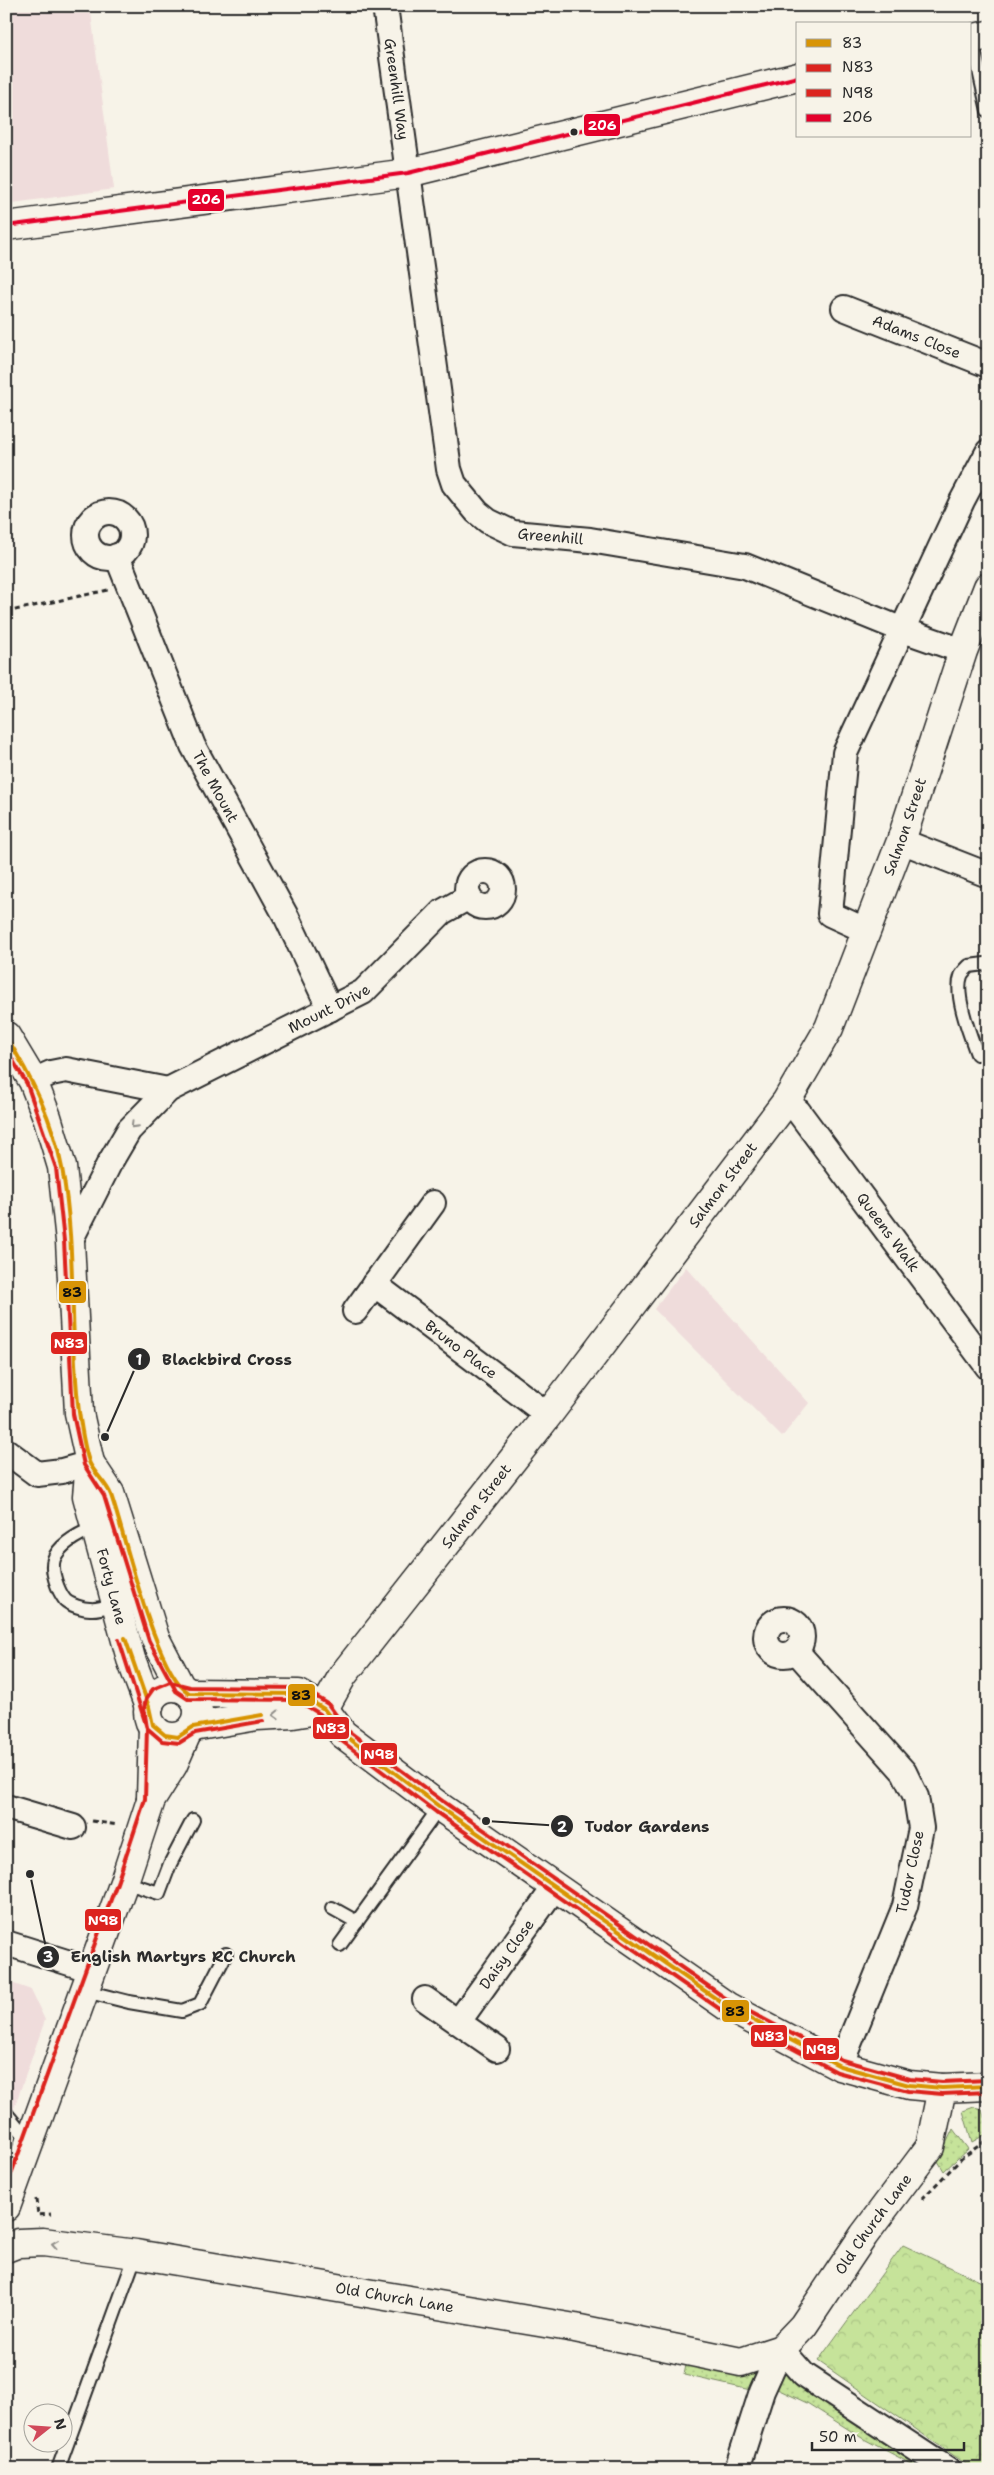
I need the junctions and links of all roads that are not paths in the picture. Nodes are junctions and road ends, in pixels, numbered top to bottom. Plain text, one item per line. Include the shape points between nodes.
1 (385, 6) edge
2 (977, 38) edge
3 (796, 77) edge
4 (988, 111) edge
5 (408, 173) junction
6 (6, 226) edge
7 (844, 308) dead end
8 (988, 365) edge
9 (988, 452) edge
10 (117, 556) dead end
11 (988, 588) edge
12 (903, 630) junction
13 (962, 651) junction
14 (901, 841) junction
15 (988, 875) edge
16 (469, 897) dead end
17 (867, 931) junction
18 (985, 964) dead end
19 (330, 1009) junction
20 (6, 1036) edge
21 (977, 1054) dead end
22 (33, 1081) junction
23 (168, 1090) junction
24 (786, 1102) junction
25 (433, 1203) dead end
26 (70, 1241) junction
27 (374, 1284) junction
28 (355, 1311) dead end
29 (988, 1367) edge
30 (548, 1415) junction
31 (6, 1451) edge
32 (90, 1463) junction
33 (96, 1527) junction
34 (117, 1604) junction
35 (796, 1651) dead end
36 (185, 1691) junction
37 (324, 1709) junction
38 (151, 1717) junction
39 (190, 1730) junction
40 (151, 1800) junction
41 (6, 1807) edge
42 (440, 1807) junction
43 (193, 1820) dead end
44 (73, 1827) road end
45 (124, 1882) junction
46 (555, 1887) junction
47 (332, 1908) dead end
48 (357, 1922) junction
49 (6, 1943) edge
50 (340, 1945) dead end
51 (226, 1954) dead end
52 (88, 1981) junction
53 (425, 1999) dead end
54 (459, 2021) junction
55 (497, 2048) dead end
56 (840, 2066) junction
57 (988, 2087) edge
58 (942, 2088) junction
59 (6, 2113) edge
60 (29, 2141) junction
61 (6, 2207) edge
62 (6, 2248) edge
63 (136, 2254) junction
64 (781, 2349) junction
65 (58, 2469) edge
66 (737, 2469) edge
67 (946, 2469) edge

1 - 5 street, Greenhill Way
2 - 4 lane
3 - 5 main road
5 - 6 main road
5 - 12 street, Greenhill via 449,469 454,484 477,512 512,533 590,540 745,566
7 - 8 street, Adams Close
9 - 12 street
10 - 19 street, The Mount via 193,746 287,918
11 - 13 main road, Salmon Street
12 - 13 street, Greenhill
12 - 17 street via 845,753 830,914
13 - 14 main road, Salmon Street
14 - 15 street
14 - 17 main road, Salmon Street
16 - 19 street, Mount Drive via 442,912 363,992
17 - 24 main road, Salmon Street via 829,1028
18 - 21 lane via 968,966 961,976 964,1020
19 - 23 street, Mount Drive
20 - 22 main road, Forty Lane
22 - 23 street via 66,1070
22 - 26 main road, Forty Lane via 62,1167
23 -> 26 street, Mount Drive via 129,1130
24 - 29 street, Queens Walk via 798,1111
24 - 30 main road, Salmon Street
25 - 27 street
26 - 32 main road, Forty Lane via 78,1413
27 - 28 street
27 - 30 street, Bruno Place
30 - 37 main road, Salmon Street via 343,1675
31 - 32 street via 37,1474
32 - 33 main road, Forty Lane via 87,1496
32 - 36 main road, Forty Lane via 110,1493 155,1638
33 - 34 main road, Forty Lane
33 - 34 lane via 80,1533 60,1550 54,1559 54,1575 62,1595 71,1604 90,1609
34 - 38 main road, Forty Lane
35 - 56 street, Tudor Close via 904,1772 916,1797 921,1828 905,1906
36 - 37 main road via 299,1694
36 - 38 main road via 171,1687 161,1690 153,1697
36 - 39 main road via 195,1700 198,1710
37 -> 39 main road via 257,1716
37 - 42 main road via 343,1734
38 - 39 main road via 161,1734 170,1737
38 - 40 main road
39 - 40 main road
40 - 45 main road
41 - 44 street
42 - 46 main road
42 - 48 lane
43 - 45 lane via 159,1893
45 - 52 main road
46 - 54 street, Daisy Close
46 - 56 main road via 728,2007
47 - 48 lane
48 - 50 lane
49 - 52 street
51 - 52 lane via 200,2004 182,2011 129,2002
52 - 60 main road
53 - 54 street
54 - 55 street
56 - 58 main road via 909,2086
57 - 58 main road
58 - 64 main road, Old Church Lane via 930,2147 864,2235 803,2326
59 - 60 lane
60 - 61 main road
63 -> 62 main road, Old Church Lane via 43,2242 19,2243
63 - 64 main road, Old Church Lane via 565,2326 741,2362
63 - 65 lane
64 - 66 street via 762,2391
64 - 67 street via 804,2375

